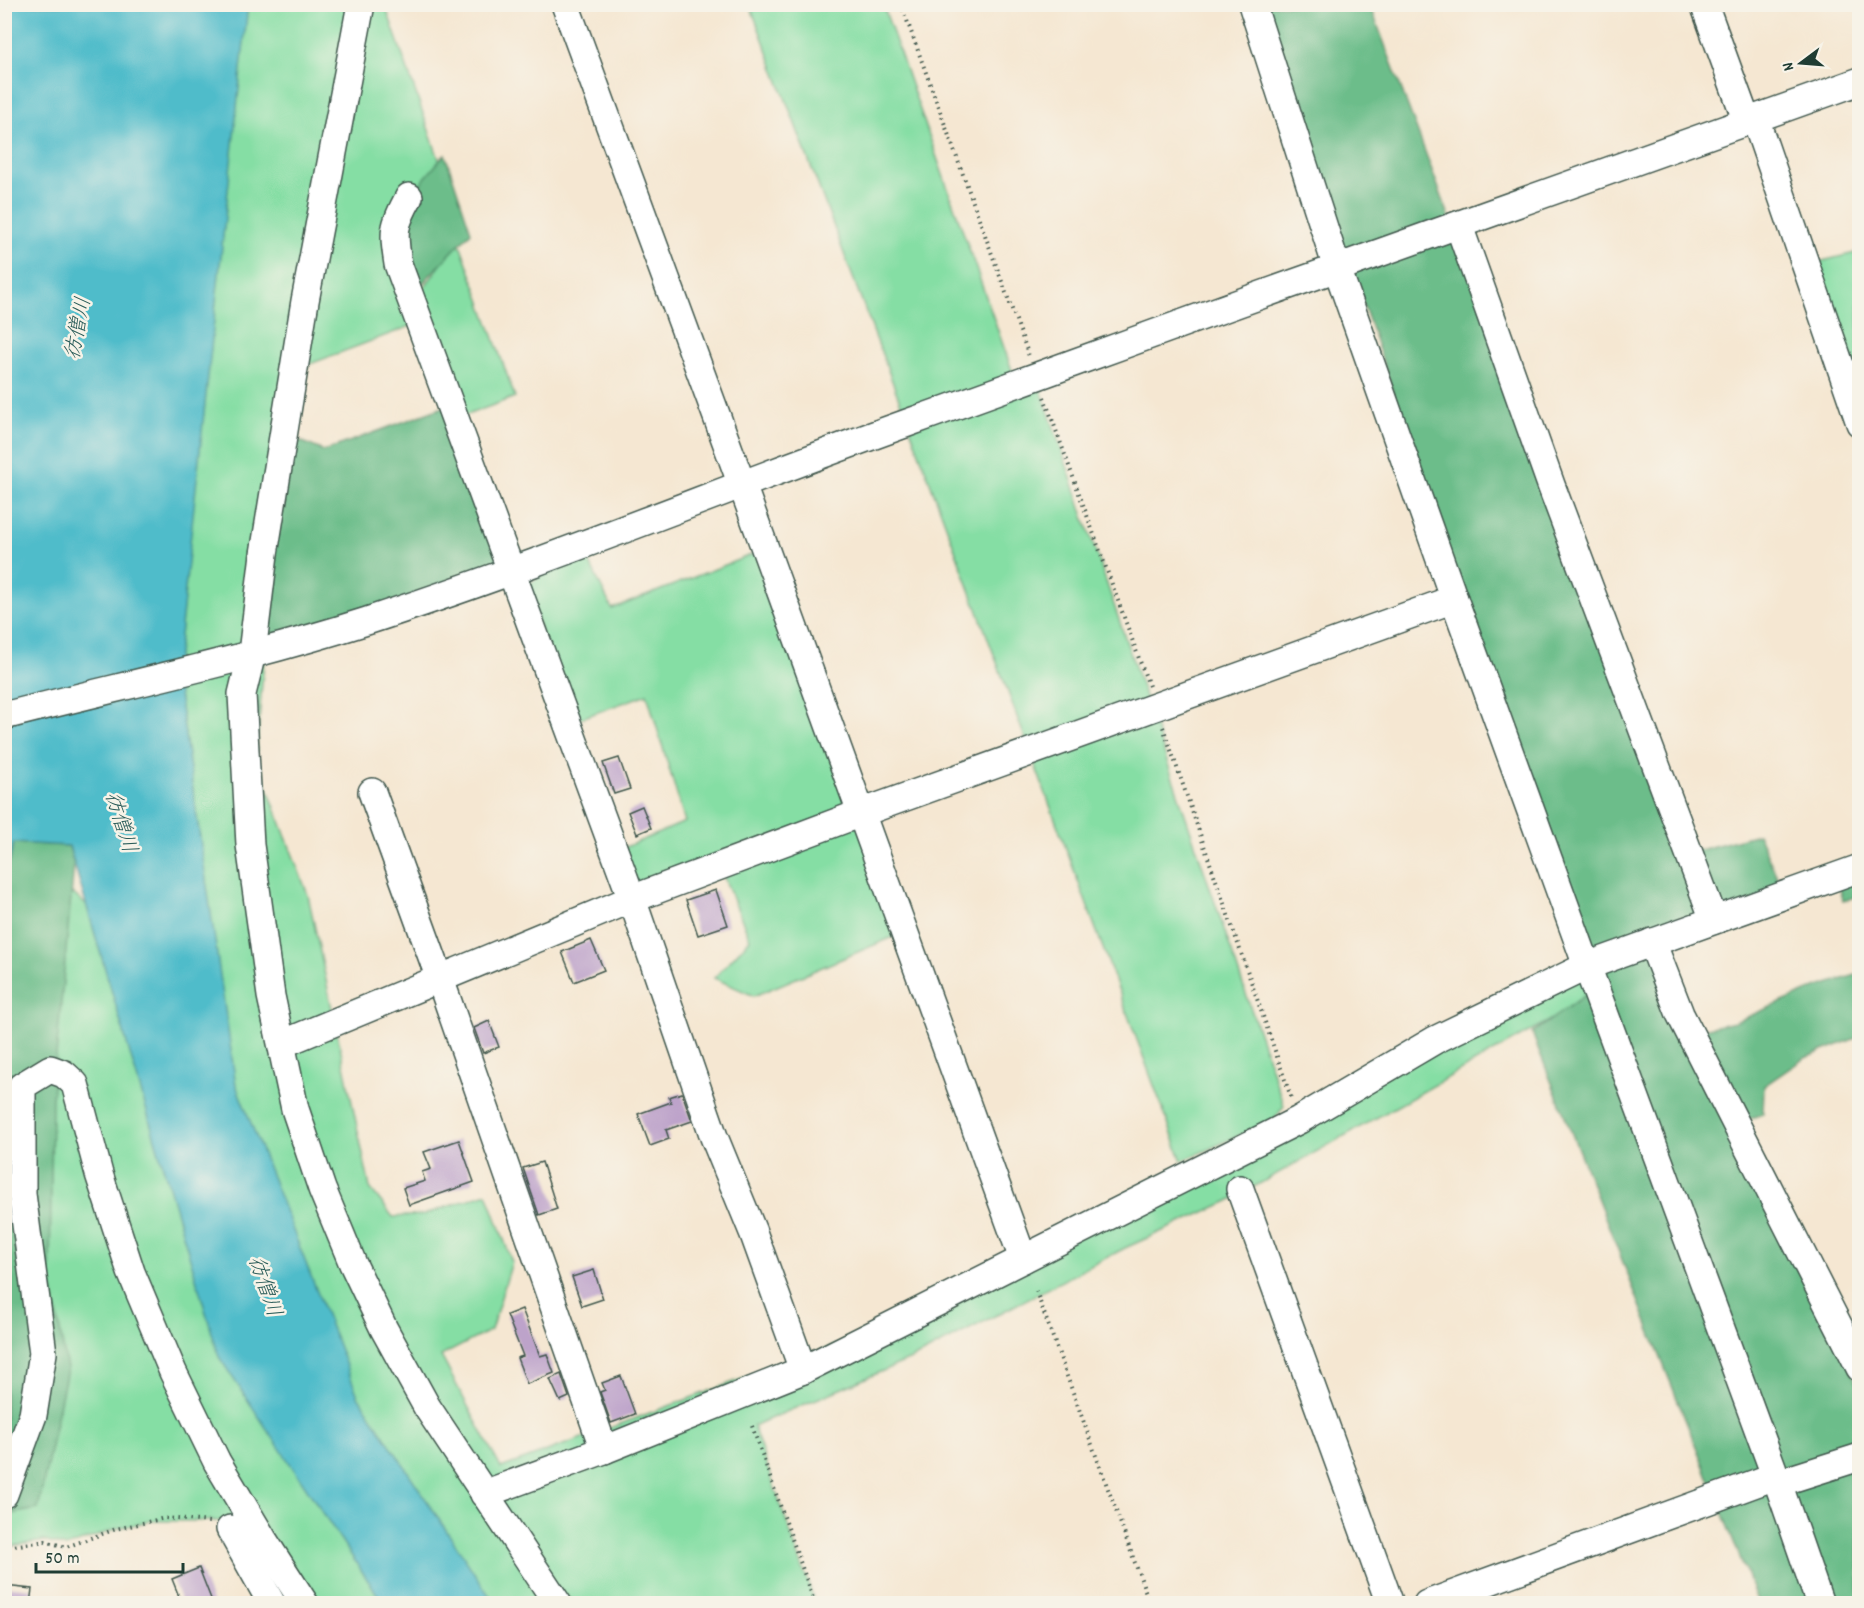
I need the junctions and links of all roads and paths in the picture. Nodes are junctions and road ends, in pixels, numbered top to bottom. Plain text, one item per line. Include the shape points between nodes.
1 (361, 4) edge
2 (565, 4) edge
3 (901, 4) edge
4 (1252, 4) edge
5 (1704, 4) edge
6 (1860, 81) edge
7 (1751, 120) junction
8 (409, 197) dead end
9 (1459, 226) junction
10 (1337, 268) junction
11 (1037, 378) junction
12 (1860, 423) edge
13 (742, 485) junction
14 (512, 570) junction
15 (1454, 599) junction
16 (246, 655) junction
17 (1156, 707) junction
18 (4, 716) edge
19 (372, 792) dead end
20 (861, 813) junction
21 (1860, 868) edge
22 (632, 899) junction
23 (1714, 920) junction
24 (1652, 942) junction
25 (1587, 966) junction
26 (440, 979) junction
27 (282, 1044) junction
28 (1299, 1120) junction
29 (1240, 1189) dead end
30 (1023, 1259) junction
31 (1036, 1291) dead end
32 (1860, 1368) edge
33 (803, 1370) junction
34 (752, 1426) dead end
35 (604, 1450) junction
36 (1860, 1457) edge
37 (1777, 1479) junction
38 (4, 1494) edge
39 (484, 1494) junction
40 (230, 1529) joint
41 (4, 1549) edge
42 (272, 1604) edge
43 (305, 1604) edge
44 (558, 1604) edge
45 (815, 1604) edge
46 (1150, 1604) edge
47 (1390, 1604) edge
48 (1427, 1604) edge
49 (1820, 1604) edge

1 - 16 street via 305,301
2 - 13 street
3 - 11 path
4 - 10 street
5 - 7 street
6 - 7 street
7 - 9 street
7 - 12 street
8 - 14 street via 397,220 394,238 398,264
9 - 10 street
9 - 23 street
10 - 11 street
10 - 15 street
11 - 13 street
11 - 17 path
13 - 14 street
13 - 20 street
14 - 16 street via 364,621
14 - 22 street
15 - 17 street
15 - 25 street
16 - 18 street
16 - 27 street via 243,694 250,844 271,996
17 - 20 street
17 - 28 path
19 - 26 street
20 - 22 street
20 - 30 street
21 - 23 street
22 - 26 street
22 - 33 street via 714,1137
23 - 24 street
24 - 25 street
24 - 32 street via 1680,1014
25 - 28 street via 1436,1040
25 - 37 street
26 - 27 street
26 - 35 street
27 - 39 street via 295,1109 353,1264 427,1407
28 - 30 street
29 - 47 street
30 - 33 street
31 - 46 path
33 - 35 street
34 - 45 path
35 - 39 street
36 - 37 street
37 - 48 street
37 - 49 street
38 - 43 street via 33,1415 43,1353 22,1194 22,1086 50,1070 64,1074 75,1084 131,1272 173,1372 217,1462
39 - 44 street
40 - 41 path via 216,1523 165,1518 116,1529 66,1547 45,1541
40 - 42 street

